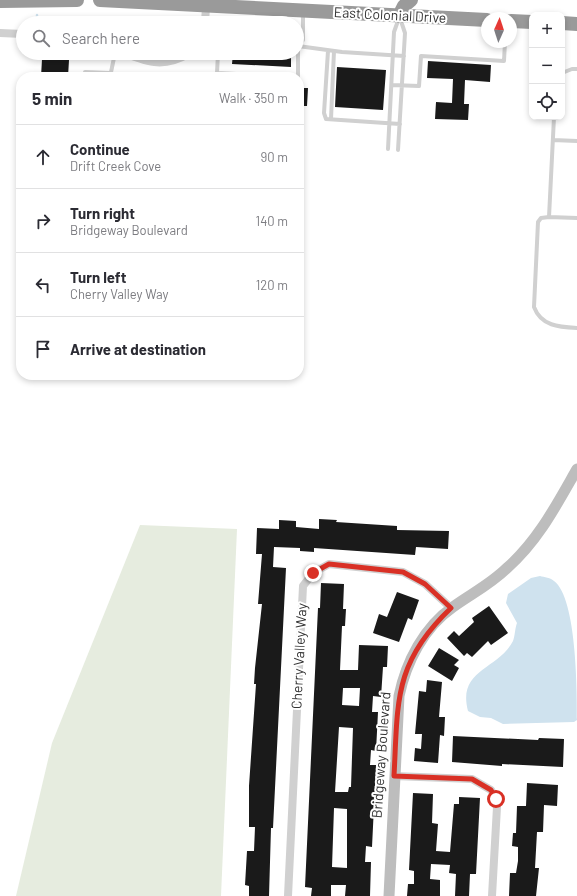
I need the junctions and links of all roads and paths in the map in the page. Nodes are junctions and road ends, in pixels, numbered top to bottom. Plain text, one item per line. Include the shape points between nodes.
1 (77, 0) edge
2 (100, 0) edge
3 (411, 0) edge
4 (0, 1) edge
5 (206, 3) edge
6 (303, 11) junction
7 (205, 16) edge
8 (303, 16) edge
9 (400, 16) junction
10 (481, 20) edge
11 (517, 21) edge
12 (529, 22) edge
13 (565, 23) edge
14 (577, 24) edge
15 (0, 33) edge
16 (16, 34) edge
17 (304, 47) edge
18 (505, 48) edge
19 (328, 51) junction
20 (334, 51) junction
21 (393, 55) junction
22 (404, 56) junction
23 (113, 60) edge
24 (145, 60) edge
25 (178, 60) edge
26 (218, 60) edge
27 (297, 60) edge
28 (577, 69) edge
29 (111, 72) edge
30 (217, 72) edge
31 (298, 72) edge
32 (565, 72) edge
33 (392, 85) junction
34 (403, 86) junction
35 (331, 119) junction
36 (554, 120) edge
37 (390, 124) junction
38 (400, 124) junction
39 (553, 140) junction
40 (577, 142) edge
41 (388, 149) dead end
42 (398, 150) dead end
43 (549, 217) junction
44 (577, 218) edge
45 (577, 328) edge
46 (577, 469) edge
47 (451, 608) junction
48 (394, 776) junction
49 (288, 896) edge
50 (389, 896) edge
51 (492, 896) edge

1 - 4 highway
2 - 5 highway, East Colonial Drive
3 - 9 highway via 404,6
5 - 6 highway, East Colonial Drive
5 - 7 street
6 - 8 lane
6 - 9 highway, East Colonial Drive
9 - 10 highway, East Colonial Drive
9 - 21 lane via 394,32
9 - 22 lane via 406,33
11 - 12 highway
13 - 14 highway
15 - 16 street
17 - 19 lane
18 - 34 lane via 504,61 421,56 419,86
19 - 20 lane
19 - 35 lane via 324,113 326,119
20 - 21 lane
20 - 35 lane
21 - 22 lane
21 - 33 lane
22 - 34 lane
23 - 29 lane
24 - 25 street via 166,63
26 - 30 lane
27 - 31 lane
28 - 32 lane
33 - 34 lane
33 - 37 lane
34 - 38 lane
35 - 37 lane
36 - 39 lane
37 - 38 lane
37 - 41 lane
38 - 42 lane
39 - 40 lane
39 - 43 lane
43 - 44 lane
43 - 45 lane via 541,218 538,222 534,306 537,315 543,321 559,327
46 - 47 street, Bridgeway Boulevard via 556,506 527,548 507,569
47 - 48 street, Bridgeway Boulevard via 420,642 402,679
47 - 49 street, Cherry Valley Way via 425,584 403,572 329,564 313,573 303,586
48 - 50 street, Bridgeway Boulevard
48 - 51 street via 472,779 491,790 497,807

